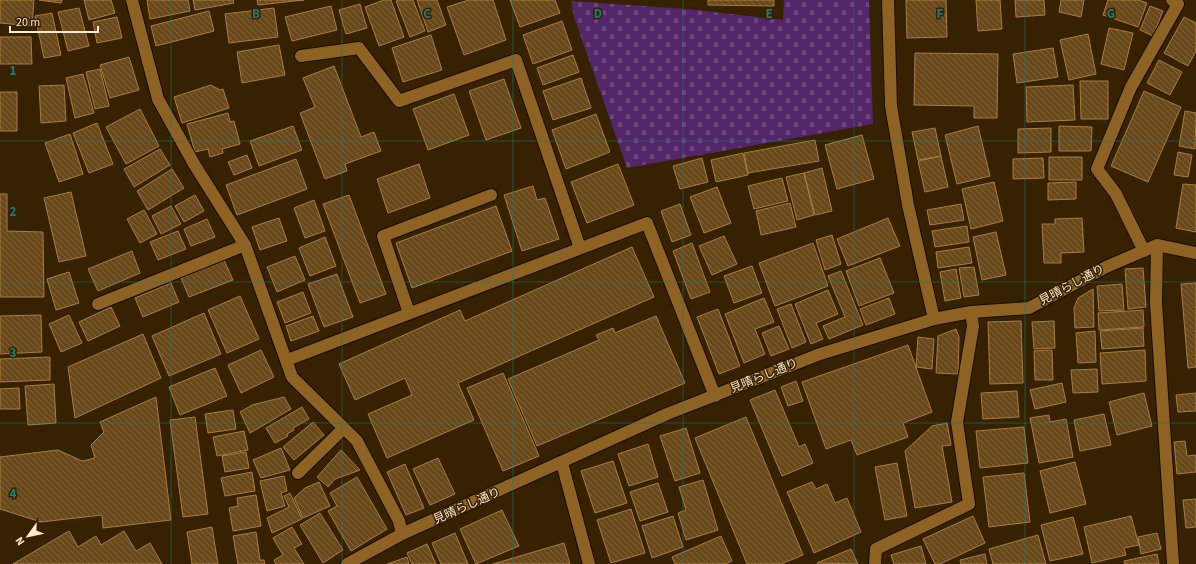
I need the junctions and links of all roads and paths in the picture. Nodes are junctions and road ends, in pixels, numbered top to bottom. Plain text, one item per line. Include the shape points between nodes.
1 (132, 0) edge
2 (888, 0) edge
3 (1172, 0) edge
4 (301, 56) dead end
5 (491, 195) dead end
6 (245, 245) junction
7 (1157, 245) junction
8 (580, 248) junction
9 (1144, 251) junction
10 (1196, 253) edge
11 (98, 304) dead end
12 (971, 312) junction
13 (409, 313) junction
14 (934, 320) junction
15 (287, 360) junction
16 (715, 396) junction
17 (344, 428) junction
18 (562, 463) junction
19 (298, 473) dead end
20 (402, 534) junction
21 (347, 564) edge
22 (589, 564) edge
23 (875, 564) edge
24 (1173, 564) edge

1 - 6 street via 158,100 194,164
2 - 14 street via 891,106 908,205
3 - 9 street via 1178,4 1131,87 1097,169 1116,194
4 - 8 street via 359,48 399,101 516,60
5 - 13 street via 383,236
6 - 11 street
6 - 15 street
7 - 9 street, 見晴らし通り
7 - 10 street
7 - 24 street via 1156,302
8 - 13 street
8 - 16 street via 647,223
9 - 12 street, 見晴らし通り via 1106,267 1029,308
12 - 14 street, 見晴らし通り
12 - 23 street via 973,326 957,422 969,504 876,548
13 - 15 street
14 - 16 street, 見晴らし通り via 820,354
15 - 17 street via 292,377
16 - 18 street, 見晴らし通り via 667,414
17 - 19 street
17 - 20 street via 357,441 399,521
18 - 20 street, 見晴らし通り
18 - 22 street
20 - 21 street, 見晴らし通り

